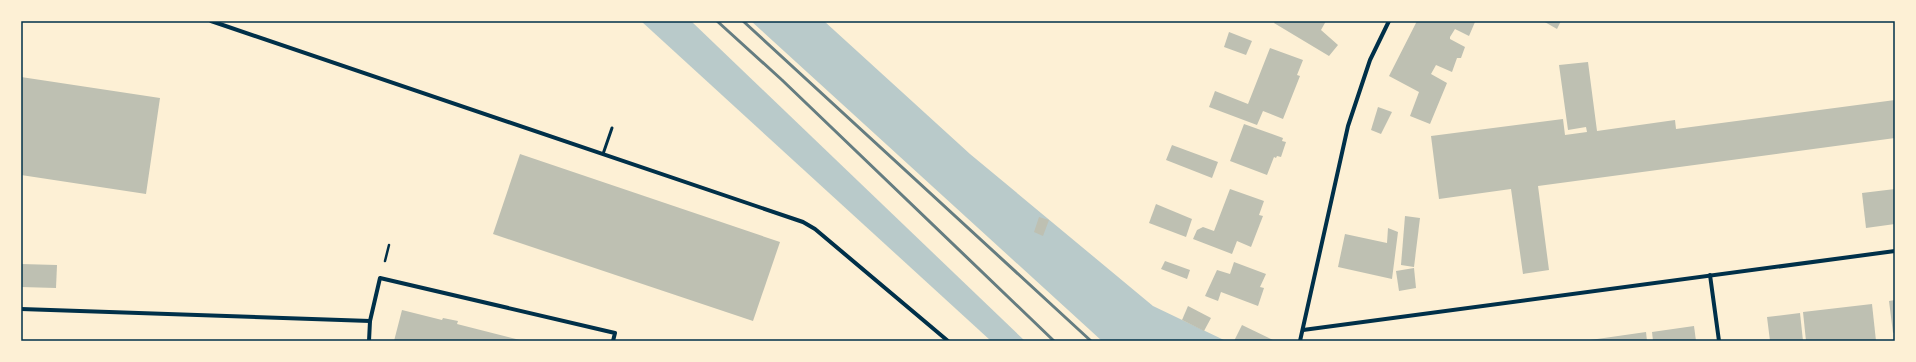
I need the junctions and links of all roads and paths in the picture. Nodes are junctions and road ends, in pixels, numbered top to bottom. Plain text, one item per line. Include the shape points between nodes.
1 (212, 21) edge
2 (1389, 21) edge
3 (612, 128) dead end
4 (603, 154) junction
5 (1895, 251) edge
6 (1710, 275) junction
7 (21, 309) edge
8 (370, 321) junction
9 (1303, 330) junction
10 (369, 341) edge
11 (613, 341) edge
12 (948, 341) edge
13 (1300, 341) edge
14 (1719, 341) edge

1 - 4 street
2 - 9 street via 1370,60 1348,126
3 - 4 lane
4 - 12 street via 815,228
5 - 6 street
6 - 9 street
6 - 14 street
7 - 8 street
8 - 10 street
8 - 11 street via 380,278 615,333
9 - 13 street

